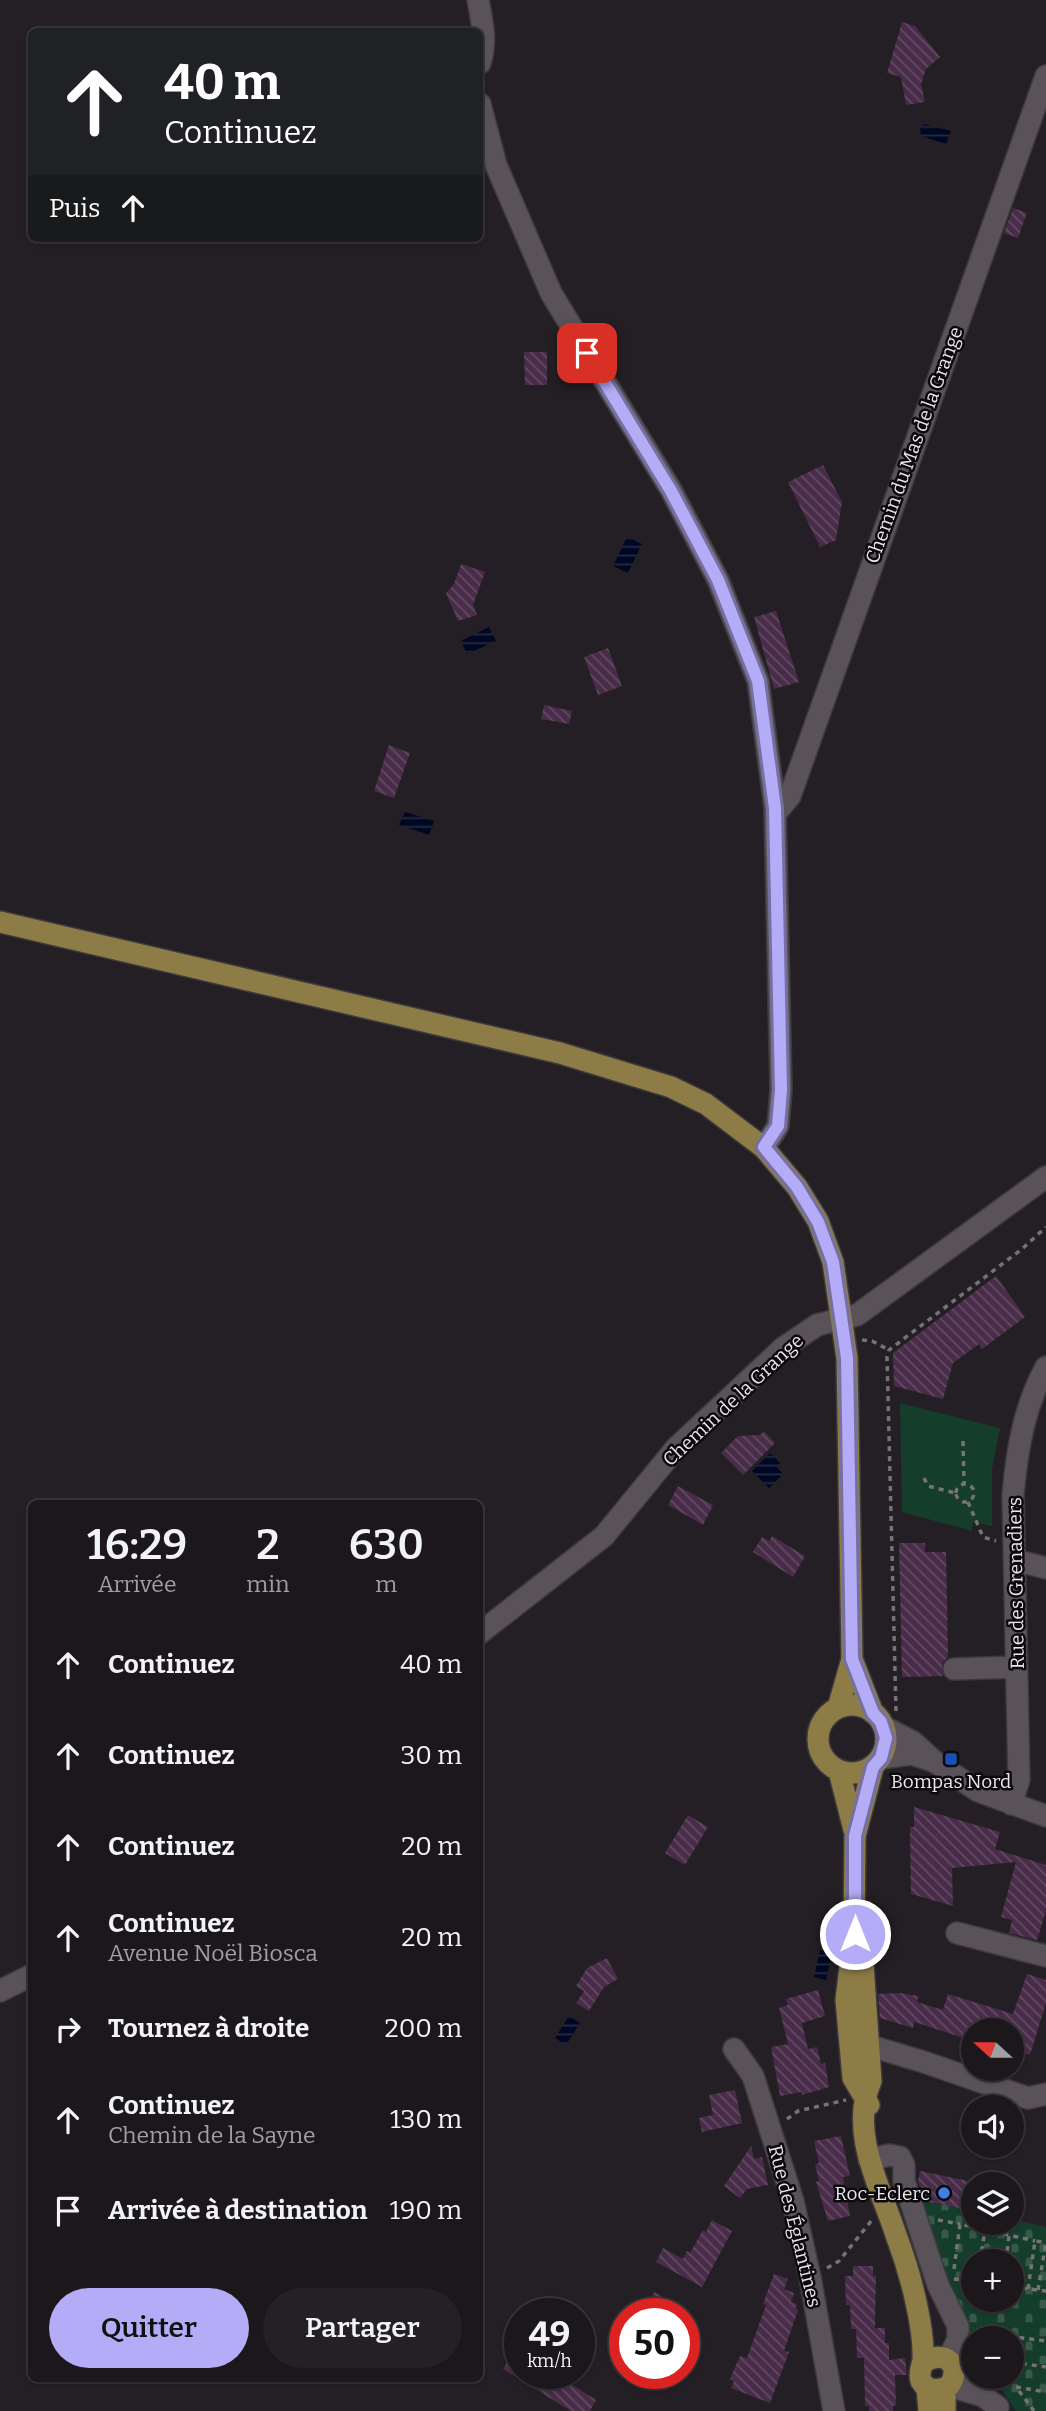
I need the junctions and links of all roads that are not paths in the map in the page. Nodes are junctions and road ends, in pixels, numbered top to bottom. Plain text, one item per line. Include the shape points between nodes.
1 (478, 0) edge
2 (483, 28) edge
3 (483, 31) edge
4 (483, 52) edge
5 (1046, 76) edge
6 (483, 115) edge
7 (775, 808) junction
8 (0, 922) edge
9 (764, 1147) junction
10 (1046, 1177) edge
11 (849, 1317) junction
12 (1046, 1367) edge
13 (1015, 1553) junction
14 (1046, 1568) edge
15 (483, 1631) edge
16 (852, 1659) junction
17 (1017, 1667) junction
18 (954, 1669) dead end
19 (838, 1708) junction
20 (879, 1720) junction
21 (877, 1762) junction
22 (935, 1762) junction
23 (839, 1771) junction
24 (1011, 1804) junction
25 (1046, 1816) edge
26 (855, 1836) junction
27 (957, 1933) dead end
28 (855, 1934) junction
29 (1046, 1956) edge
30 (28, 1977) edge
31 (0, 1991) edge
32 (867, 2045) junction
33 (734, 2049) dead end
34 (1046, 2094) edge
35 (865, 2095) junction
36 (875, 2159) junction
37 (897, 2237) junction
38 (941, 2373) junction
39 (961, 2375) edge
40 (988, 2389) edge
41 (999, 2409) edge
42 (834, 2411) edge
43 (929, 2411) edge
44 (945, 2411) edge

1 - 2 street
3 - 4 street
5 - 7 street, Chemin du Mas de la Grange via 790,796
6 - 7 street via 496,165 551,293 671,491 718,580 758,681
7 - 9 street via 781,1090 778,1126
8 - 9 main road via 560,1053 671,1087 706,1104
9 - 11 main road via 818,1222
10 - 11 street, Chemin de la Grange
11 - 15 street, Chemin de la Grange via 817,1325 783,1348 676,1448 604,1536
11 - 16 main road
12 - 13 street, Rue des Grenadiers via 1024,1418 1017,1457
13 - 14 street
13 - 17 street, Rue des Grenadiers
16 - 19 main road
16 - 20 main road
17 - 18 street
17 - 24 street, Rue des Grenadiers via 1019,1780
19 - 20 main road via 862,1707
19 - 23 main road via 818,1734 822,1756
20 - 21 main road via 886,1738
20 - 22 street
21 - 22 street via 912,1754
21 - 23 main road via 862,1772
21 - 26 main road
22 - 24 street via 978,1791
23 - 26 main road
24 - 25 street
26 - 28 main road
27 - 29 street
28 - 32 main road via 863,1964
28 - 35 main road via 846,2000 853,2078
30 - 31 street
32 - 34 street via 1028,2098
32 - 35 main road via 871,2081
33 - 42 street, Rue des Églantines via 753,2076 793,2201
35 - 36 main road via 863,2125
36 - 37 main road
36 - 37 main road
36 - 38 street via 900,2157 904,2165 904,2181 938,2285 958,2326 958,2339
37 - 38 main road
38 - 39 street
38 - 41 street
38 - 43 main road
38 - 44 main road
40 - 41 street

